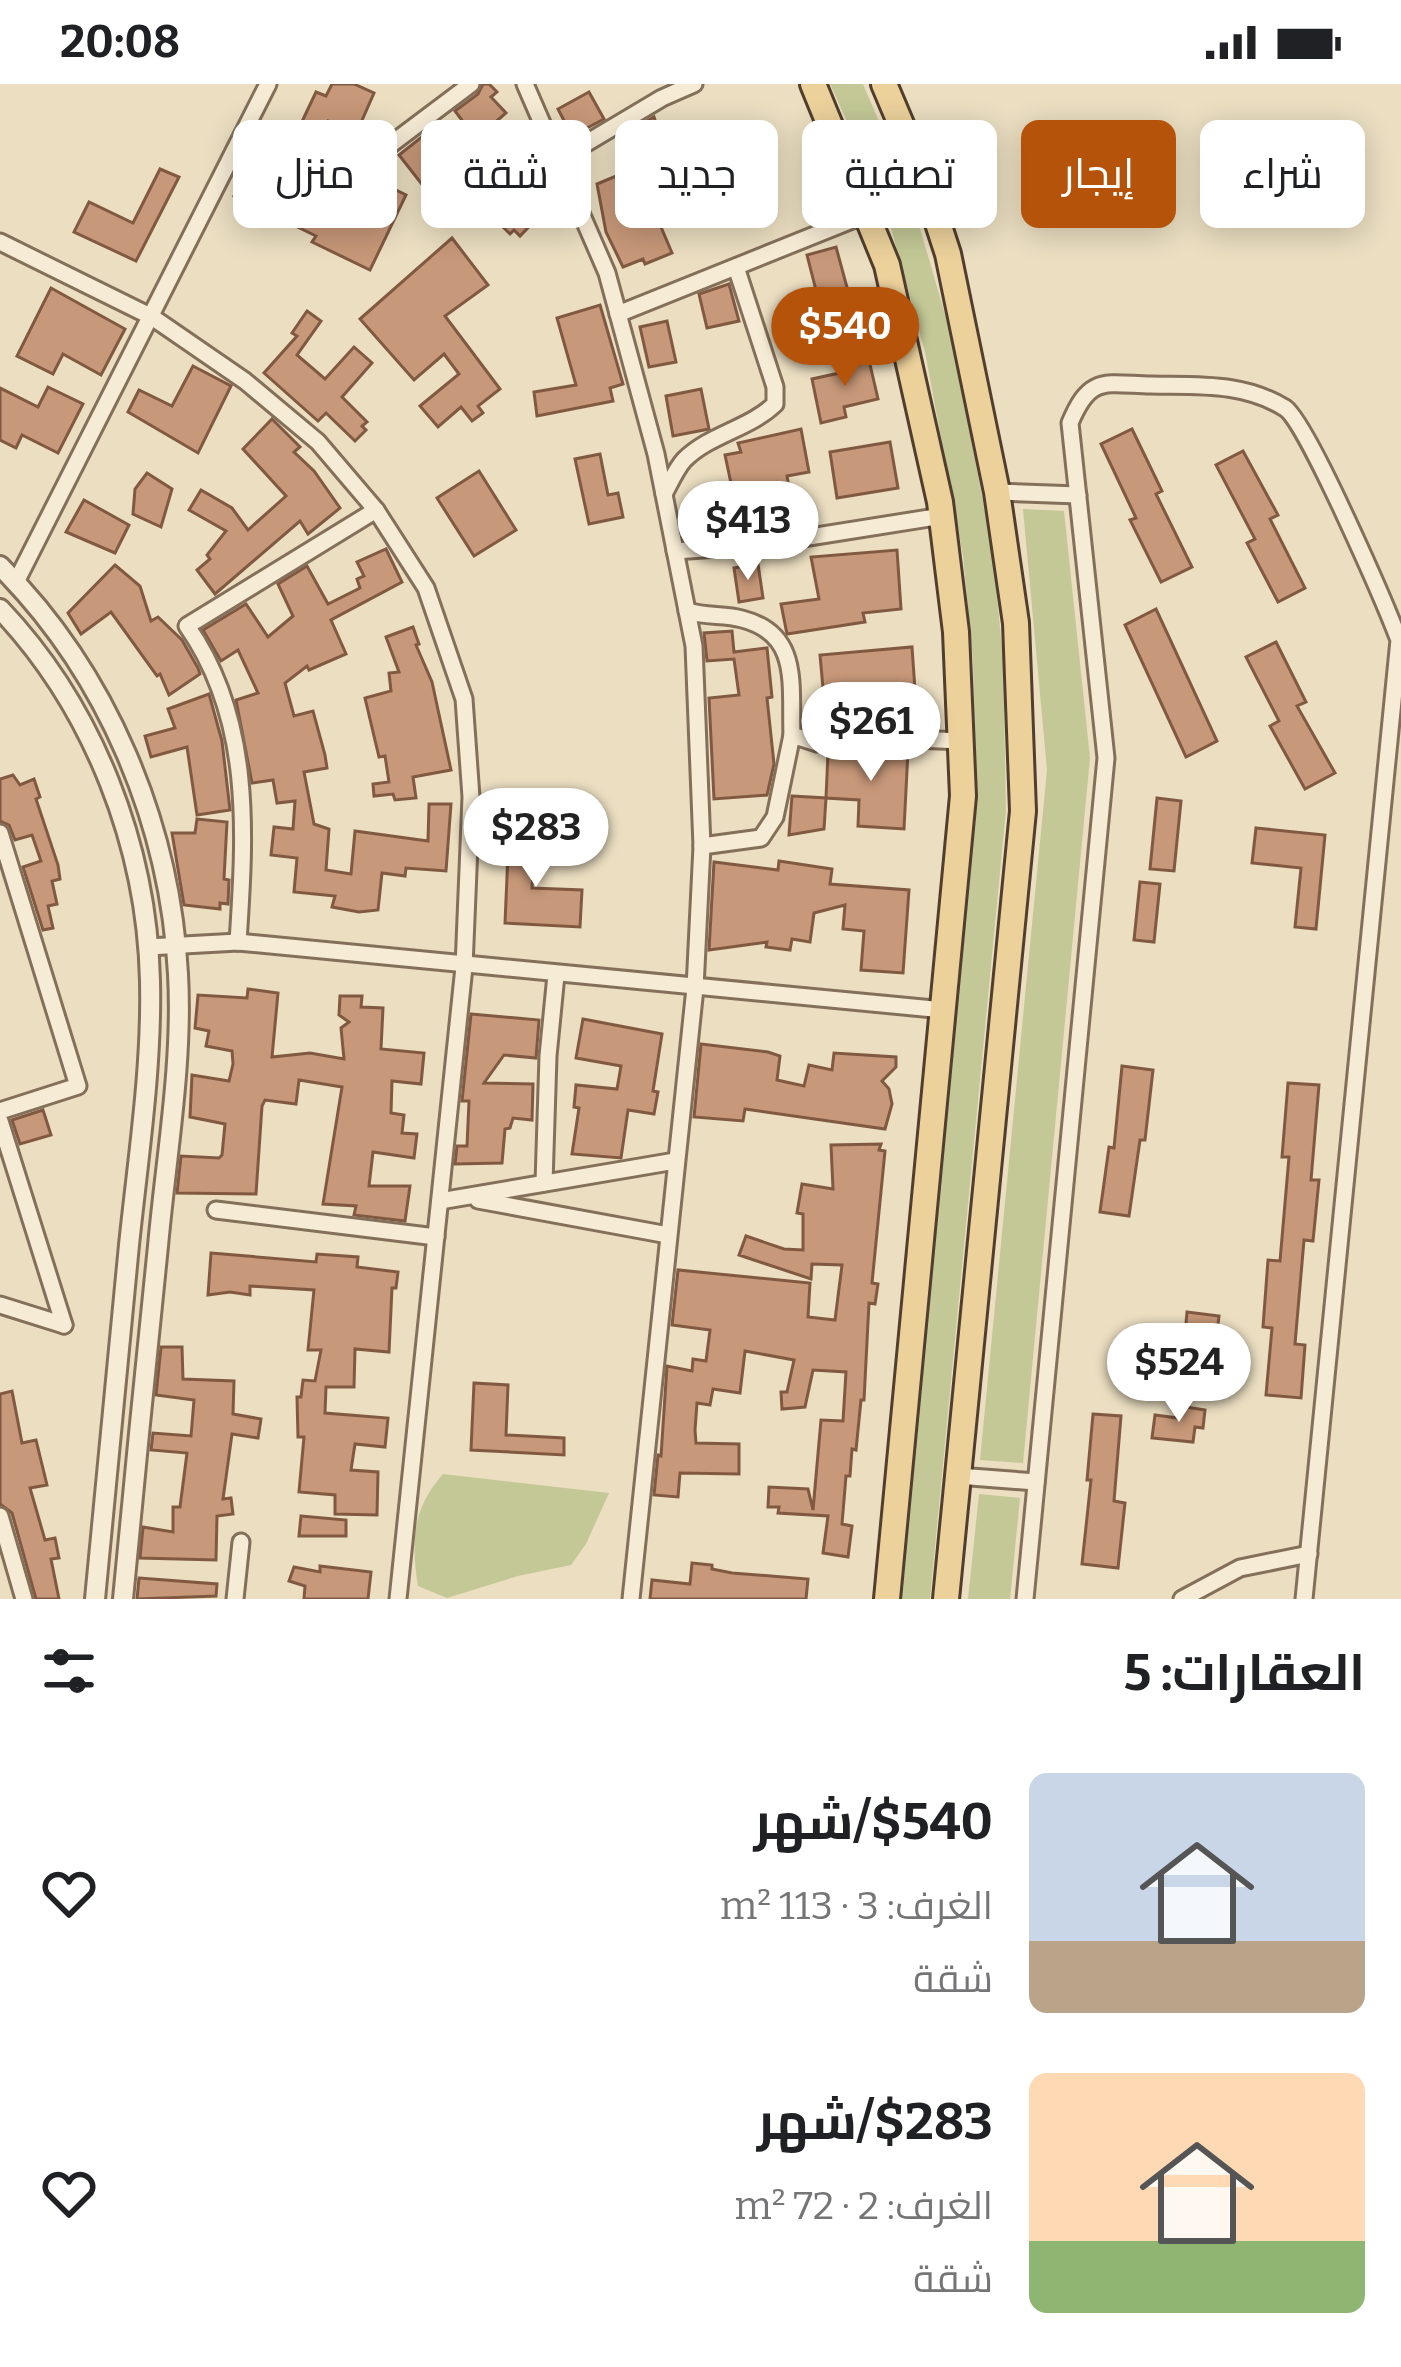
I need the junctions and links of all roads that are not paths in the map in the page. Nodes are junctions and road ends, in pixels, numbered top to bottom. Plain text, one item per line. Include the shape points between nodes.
1 (268, 84) edge
2 (471, 84) edge
3 (525, 84) edge
4 (694, 84) edge
5 (813, 84) edge
6 (884, 84) edge
7 (541, 120) edge
8 (828, 120) edge
9 (397, 140) edge
10 (591, 140) edge
11 (587, 228) edge
12 (832, 228) edge
13 (872, 228) edge
14 (0, 242) edge
15 (736, 267) junction
16 (618, 314) junction
17 (152, 317) junction
18 (997, 492) junction
19 (664, 495) junction
20 (1078, 495) junction
21 (376, 510) junction
22 (942, 516) junction
23 (675, 551) junction
24 (0, 566) edge
25 (16, 582) junction
26 (0, 609) edge
27 (687, 611) junction
28 (1400, 640) edge
29 (792, 735) junction
30 (961, 741) junction
31 (0, 832) edge
32 (702, 846) junction
33 (238, 942) junction
34 (176, 944) junction
35 (148, 947) junction
36 (464, 967) junction
37 (556, 975) junction
38 (695, 988) junction
39 (944, 1010) junction
40 (0, 1111) edge
41 (0, 1120) edge
42 (675, 1161) junction
43 (544, 1184) junction
44 (464, 1197) junction
45 (440, 1202) junction
46 (215, 1210) dead end
47 (668, 1235) junction
48 (436, 1237) junction
49 (128, 1263) junction
50 (156, 1265) junction
51 (1, 1309) edge
52 (958, 1476) junction
53 (1036, 1483) junction
54 (0, 1516) edge
55 (241, 1542) dead end
56 (1309, 1553) junction
57 (24, 1599) edge
58 (95, 1599) edge
59 (123, 1599) edge
60 (235, 1599) edge
61 (398, 1599) edge
62 (631, 1599) edge
63 (887, 1599) edge
64 (946, 1599) edge
65 (1025, 1599) edge
66 (1182, 1599) edge
67 (1304, 1599) edge

1 - 17 street
2 - 9 street
3 - 7 street
4 - 10 street
5 - 8 main road
6 - 18 main road via 948,254
11 - 16 street
12 - 15 street
13 - 22 main road
14 - 17 street
15 - 16 street
15 - 19 street via 776,404 682,462
16 - 19 street
17 - 21 street via 318,442
17 - 25 street
18 - 20 street
18 - 52 main road via 1016,623 1023,811
19 - 23 street
20 - 28 street via 1070,423 1081,397 1100,384 1240,387 1291,411
20 - 53 street via 1106,758
21 - 33 street via 187,626 216,678 238,752 245,834
21 - 36 street via 426,588 464,699 471,797
22 - 23 street
22 - 30 main road
23 - 27 street
24 - 25 street
25 - 34 street via 113,722 154,836
26 - 35 street via 62,686 106,775 132,854
27 - 29 street via 775,632 787,652
27 - 32 street
28 - 56 street
29 - 30 street via 817,743 849,736
29 - 32 street via 775,818 761,838
30 - 39 main road
31 - 40 street via 78,1086
32 - 38 street
33 - 34 street
33 - 36 street
34 - 35 street
34 - 50 street via 177,1043
35 - 49 street
36 - 37 street
36 - 45 street
37 - 38 street
37 - 43 street
38 - 39 street
38 - 42 street
39 - 63 main road
41 - 51 street via 64,1325
42 - 43 street
42 - 47 street
43 - 44 street
44 - 45 street
44 - 47 street
45 - 48 street
46 - 48 street
47 - 62 street
48 - 61 street
49 - 50 street
49 - 58 street
50 - 59 street
52 - 53 street
52 - 64 main road
53 - 65 street
54 - 57 street
55 - 60 street
56 - 66 street via 1240,1568
56 - 67 street

